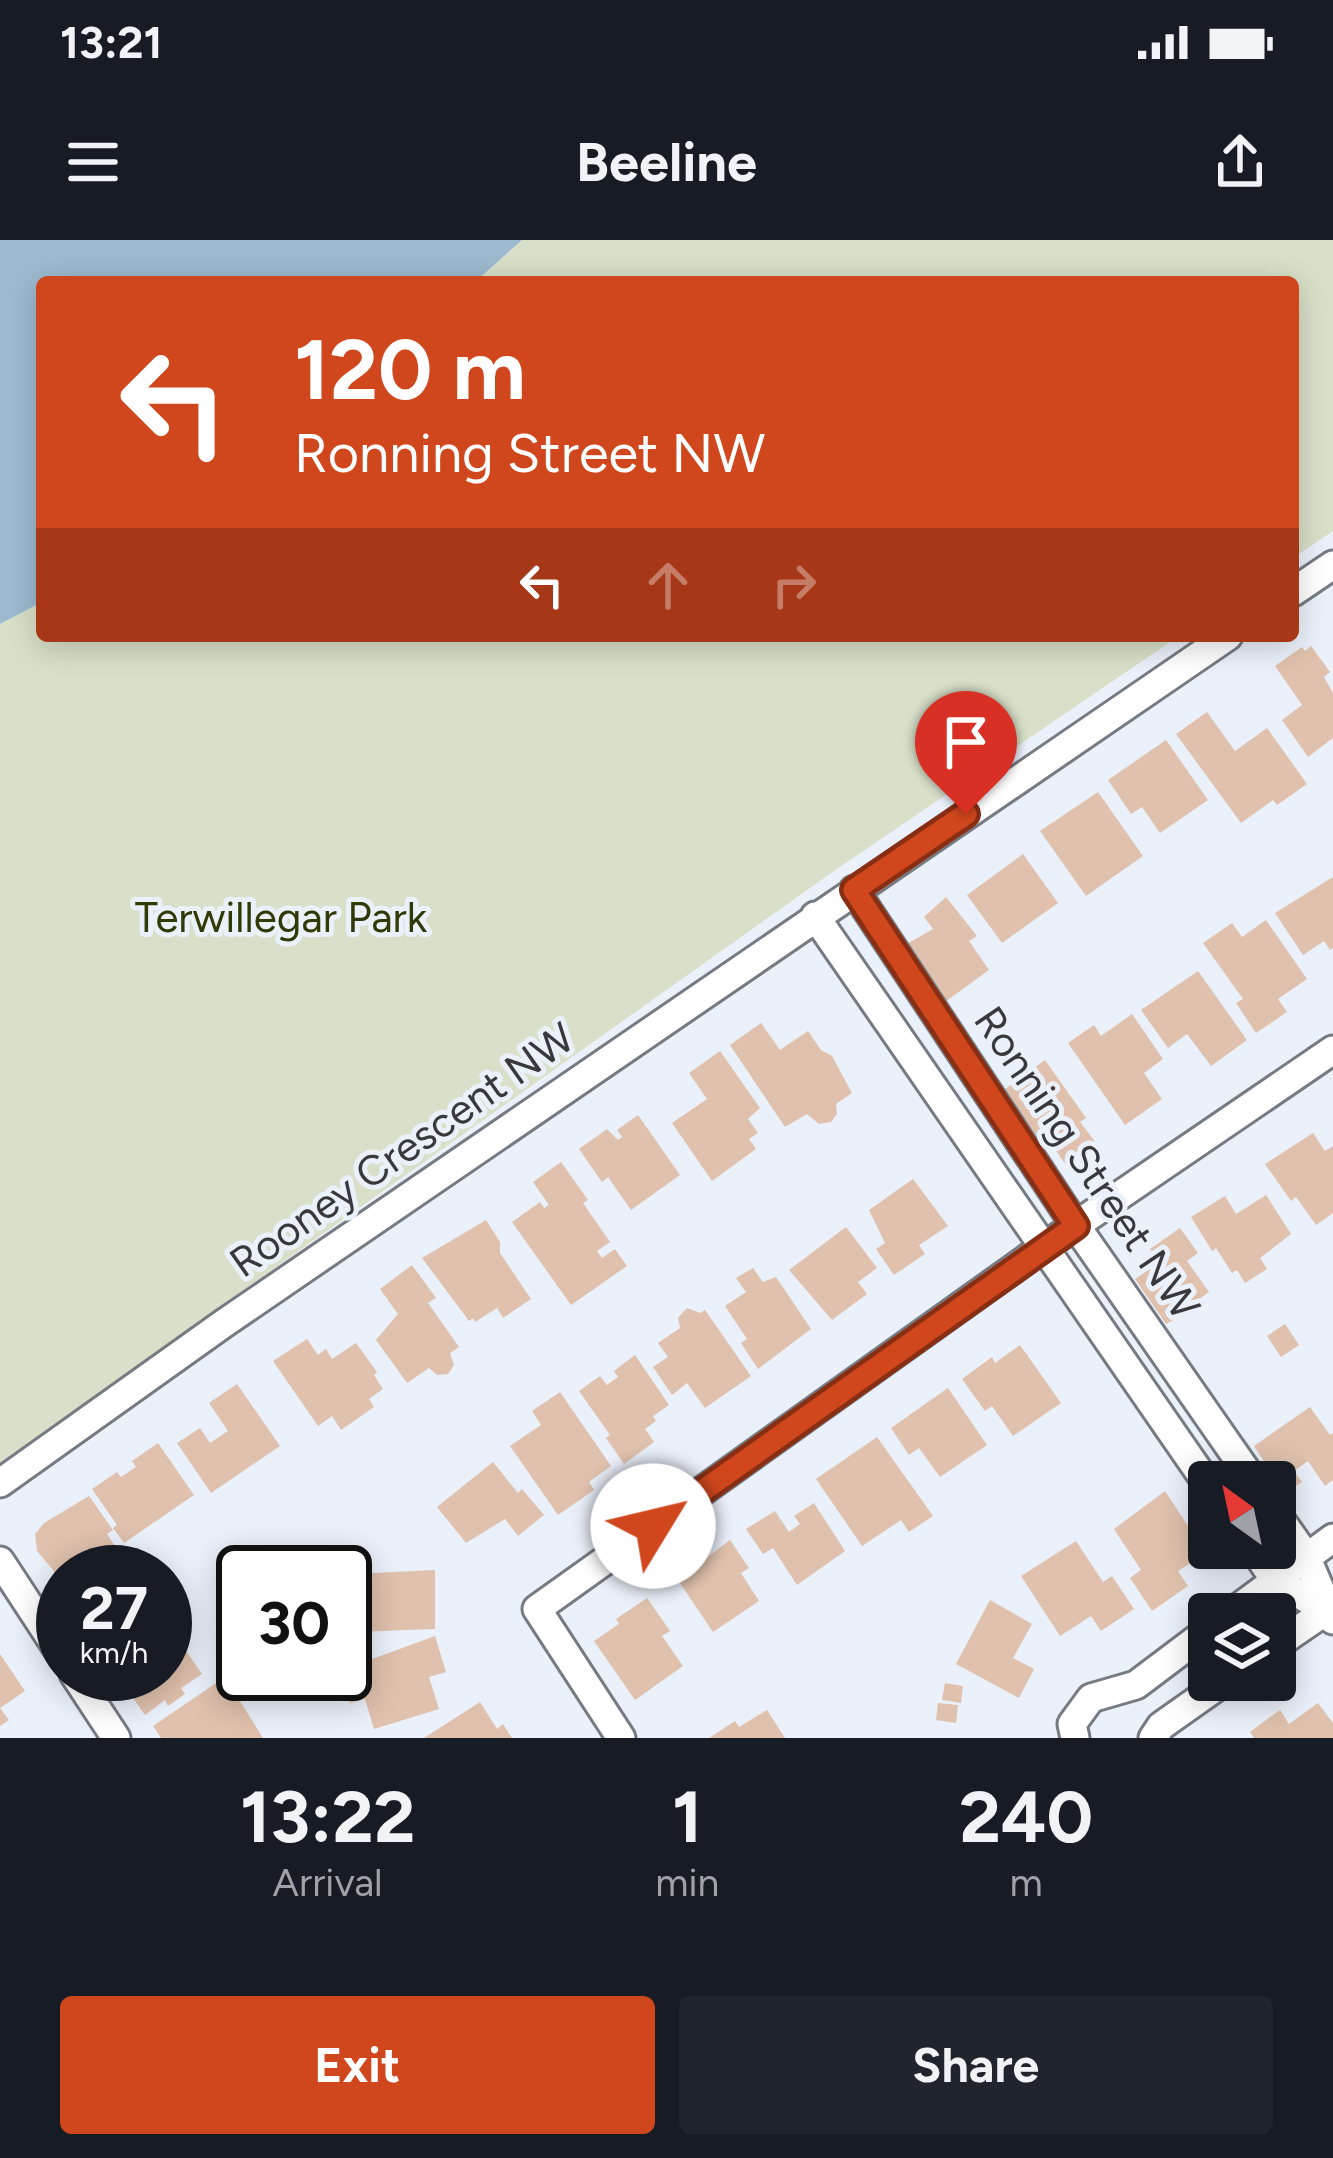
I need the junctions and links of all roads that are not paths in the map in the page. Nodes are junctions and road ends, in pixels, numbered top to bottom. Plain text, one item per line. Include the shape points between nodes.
1 (1333, 565) edge
2 (1299, 588) edge
3 (1219, 642) edge
4 (854, 890) junction
5 (814, 916) junction
6 (1333, 1049) edge
7 (1076, 1226) junction
8 (1041, 1249) junction
9 (1191, 1461) edge
10 (1239, 1461) edge
11 (0, 1484) edge
12 (1333, 1538) edge
13 (1296, 1542) edge
14 (1306, 1556) junction
15 (0, 1561) edge
16 (1267, 1569) edge
17 (1275, 1580) junction
18 (1258, 1593) edge
19 (1331, 1612) edge
20 (36, 1616) edge
21 (1296, 1633) edge
22 (1188, 1646) edge
23 (92, 1701) edge
24 (1196, 1701) edge
25 (116, 1738) edge
26 (621, 1738) edge
27 (1075, 1738) edge
28 (1153, 1738) edge

1 - 2 street
3 - 4 street, Rooney Crescent NW
4 - 5 street, Rooney Crescent NW
4 - 7 street, Ronning Street NW
5 - 8 street, Ronning Street NW
5 - 11 street, Rooney Crescent NW
6 - 7 street
7 - 8 street
7 - 10 street, Ronning Street NW
8 - 9 street, Ronning Street NW
8 - 26 street via 537,1609
12 - 14 street
13 - 14 street
14 - 17 street
14 - 19 street
15 - 20 street
16 - 17 street
17 - 18 street
17 - 19 street
19 - 21 street
22 - 27 street via 1136,1685 1091,1698 1072,1724
23 - 25 street
24 - 28 street

